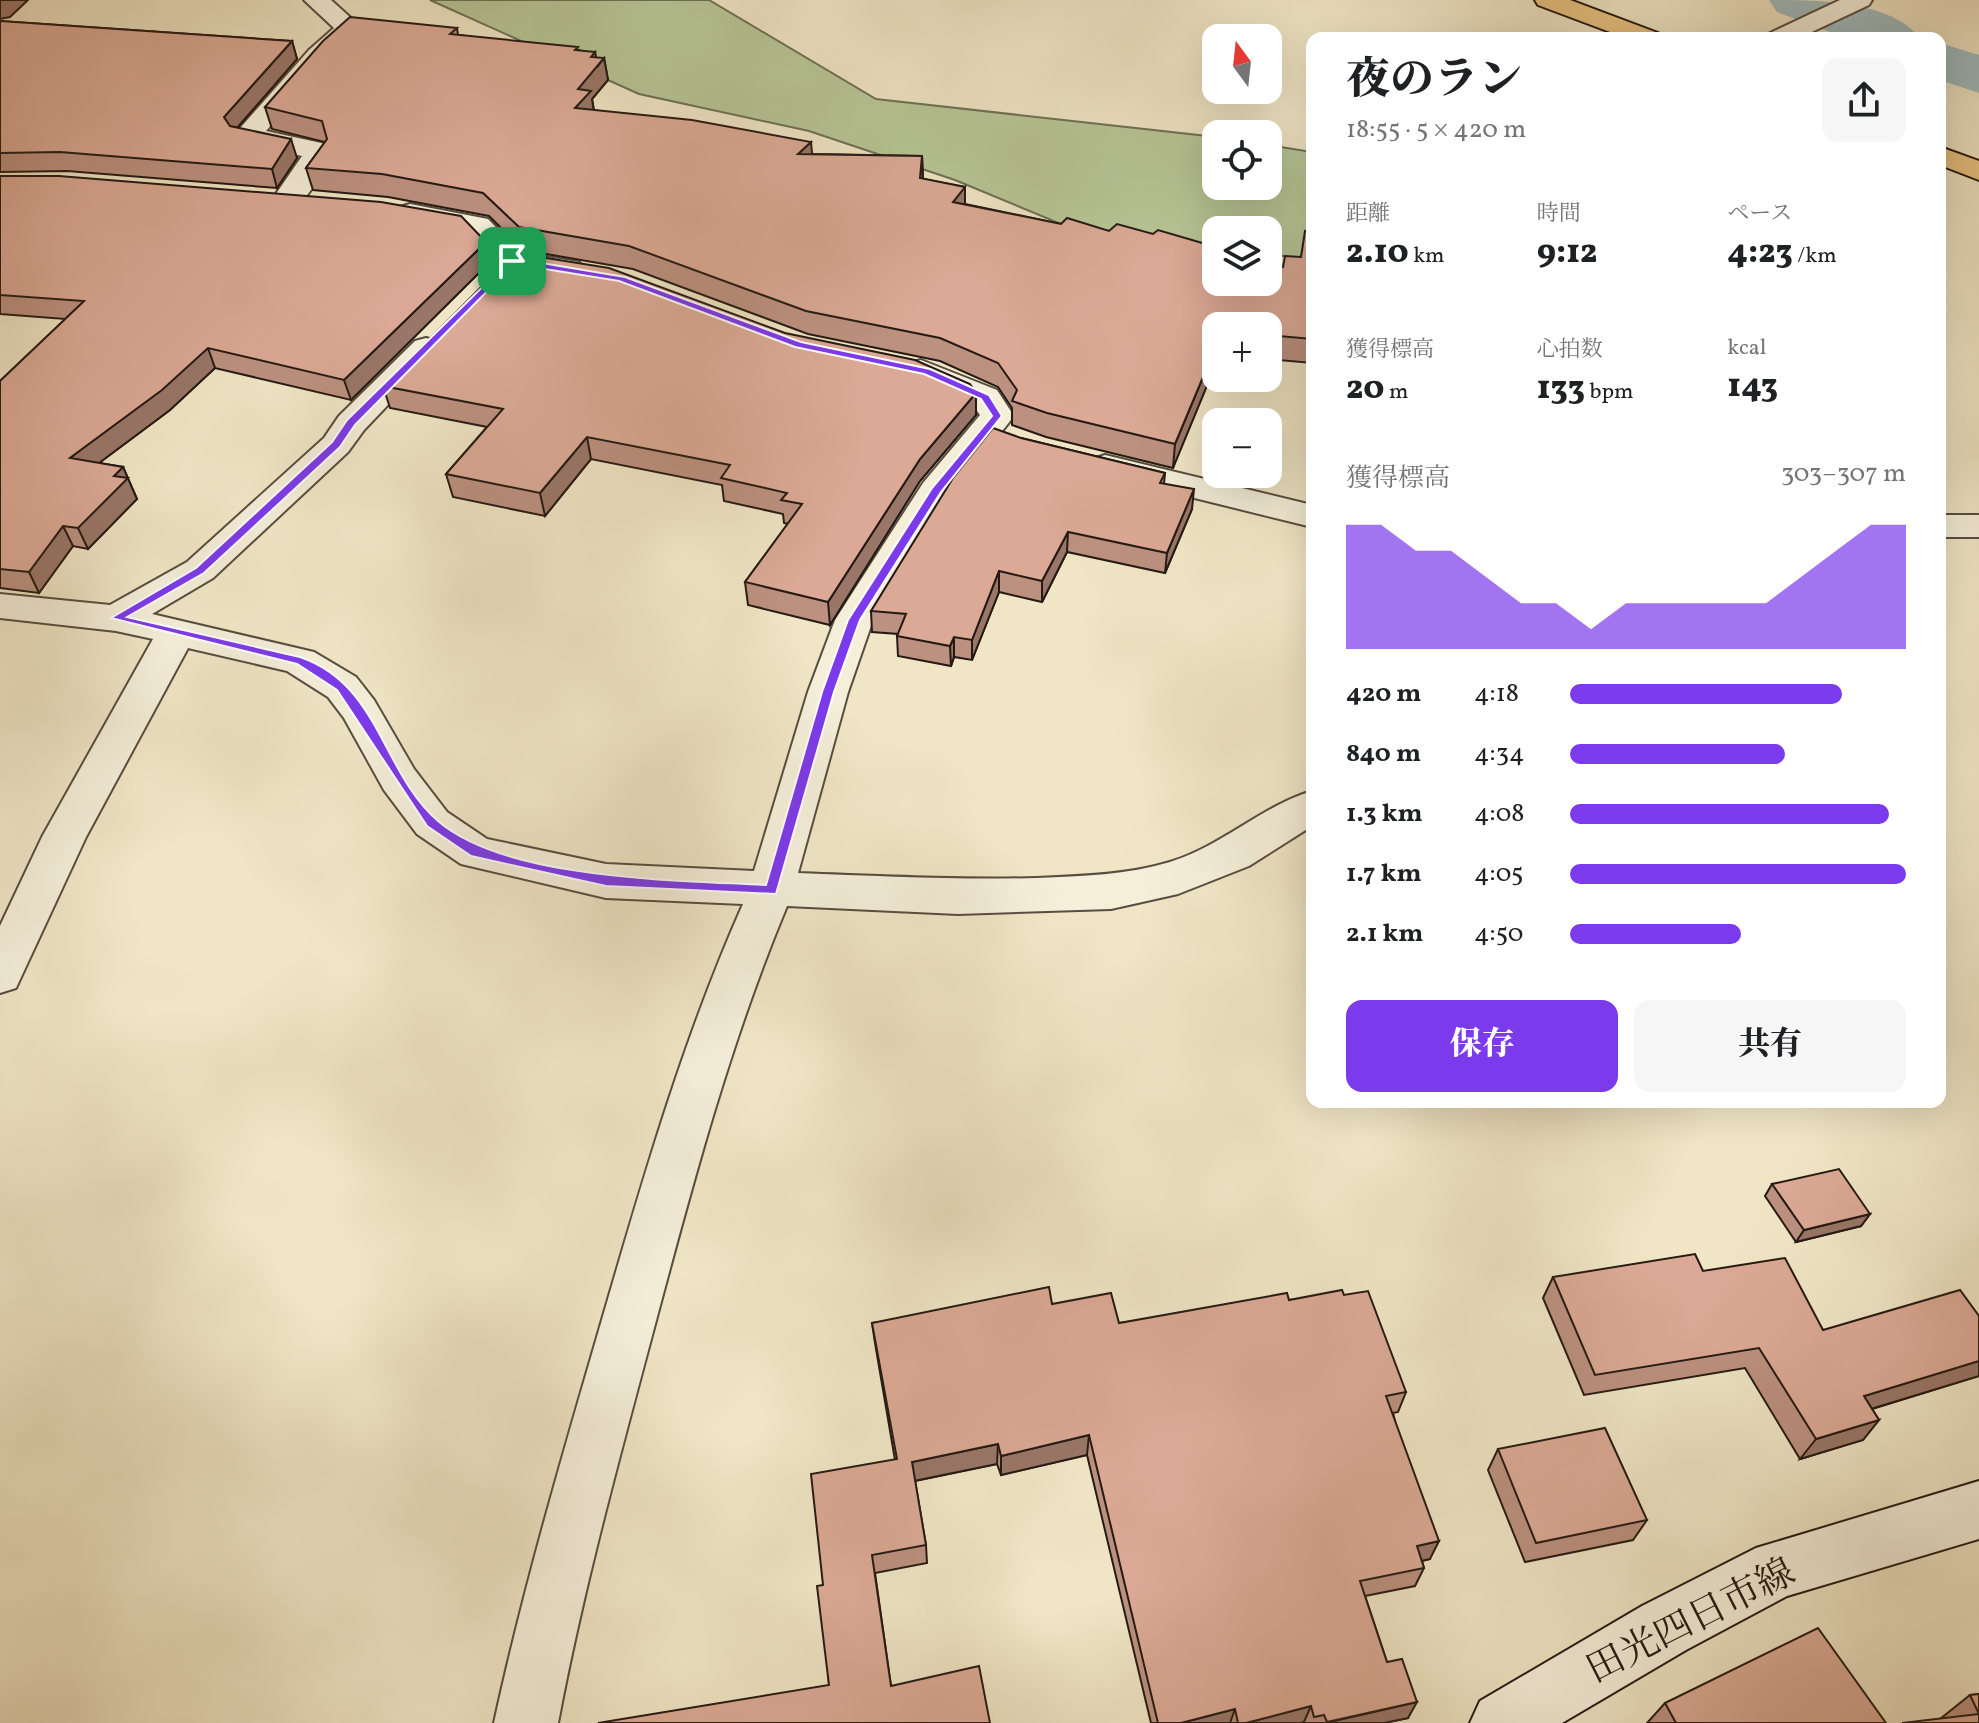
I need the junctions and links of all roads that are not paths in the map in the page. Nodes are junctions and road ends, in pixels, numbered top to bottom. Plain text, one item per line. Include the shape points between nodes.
1 (316, 0) edge
2 (1547, 0) edge
3 (1860, 0) edge
4 (1633, 32) edge
5 (1792, 32) edge
6 (1946, 157) edge
7 (1979, 171) edge
8 (255, 199) edge
9 (387, 209) edge
10 (597, 273) edge
11 (448, 326) edge
12 (884, 362) edge
13 (1077, 459) edge
14 (1306, 515) edge
15 (1946, 526) edge
16 (1979, 526) edge
17 (0, 606) edge
18 (116, 618) junction
19 (177, 632) junction
20 (1306, 810) edge
21 (771, 890) junction
22 (0, 975) edge
23 (1979, 1510) edge
24 (526, 1723) edge
25 (1502, 1723) edge

1 - 8 street via 349,28 247,136 316,150 317,160 301,202
2 - 4 highway
3 - 5 street
6 - 7 highway
9 - 10 street via 477,225 501,272
11 - 18 street via 351,423 336,445 200,570
12 - 21 street via 927,371 985,397 1005,438 936,491 854,620
13 - 14 street
15 - 16 street
17 - 18 street
18 - 19 street
19 - 21 street via 300,661 322,672 360,710 399,779 432,823 476,853 606,881
19 - 22 street via 64,837
20 - 21 street via 1233,855 1178,877 1111,892 958,897
21 - 24 street via 735,974 663,1198 550,1604
23 - 25 street, 田光四日市線 via 1777,1569

